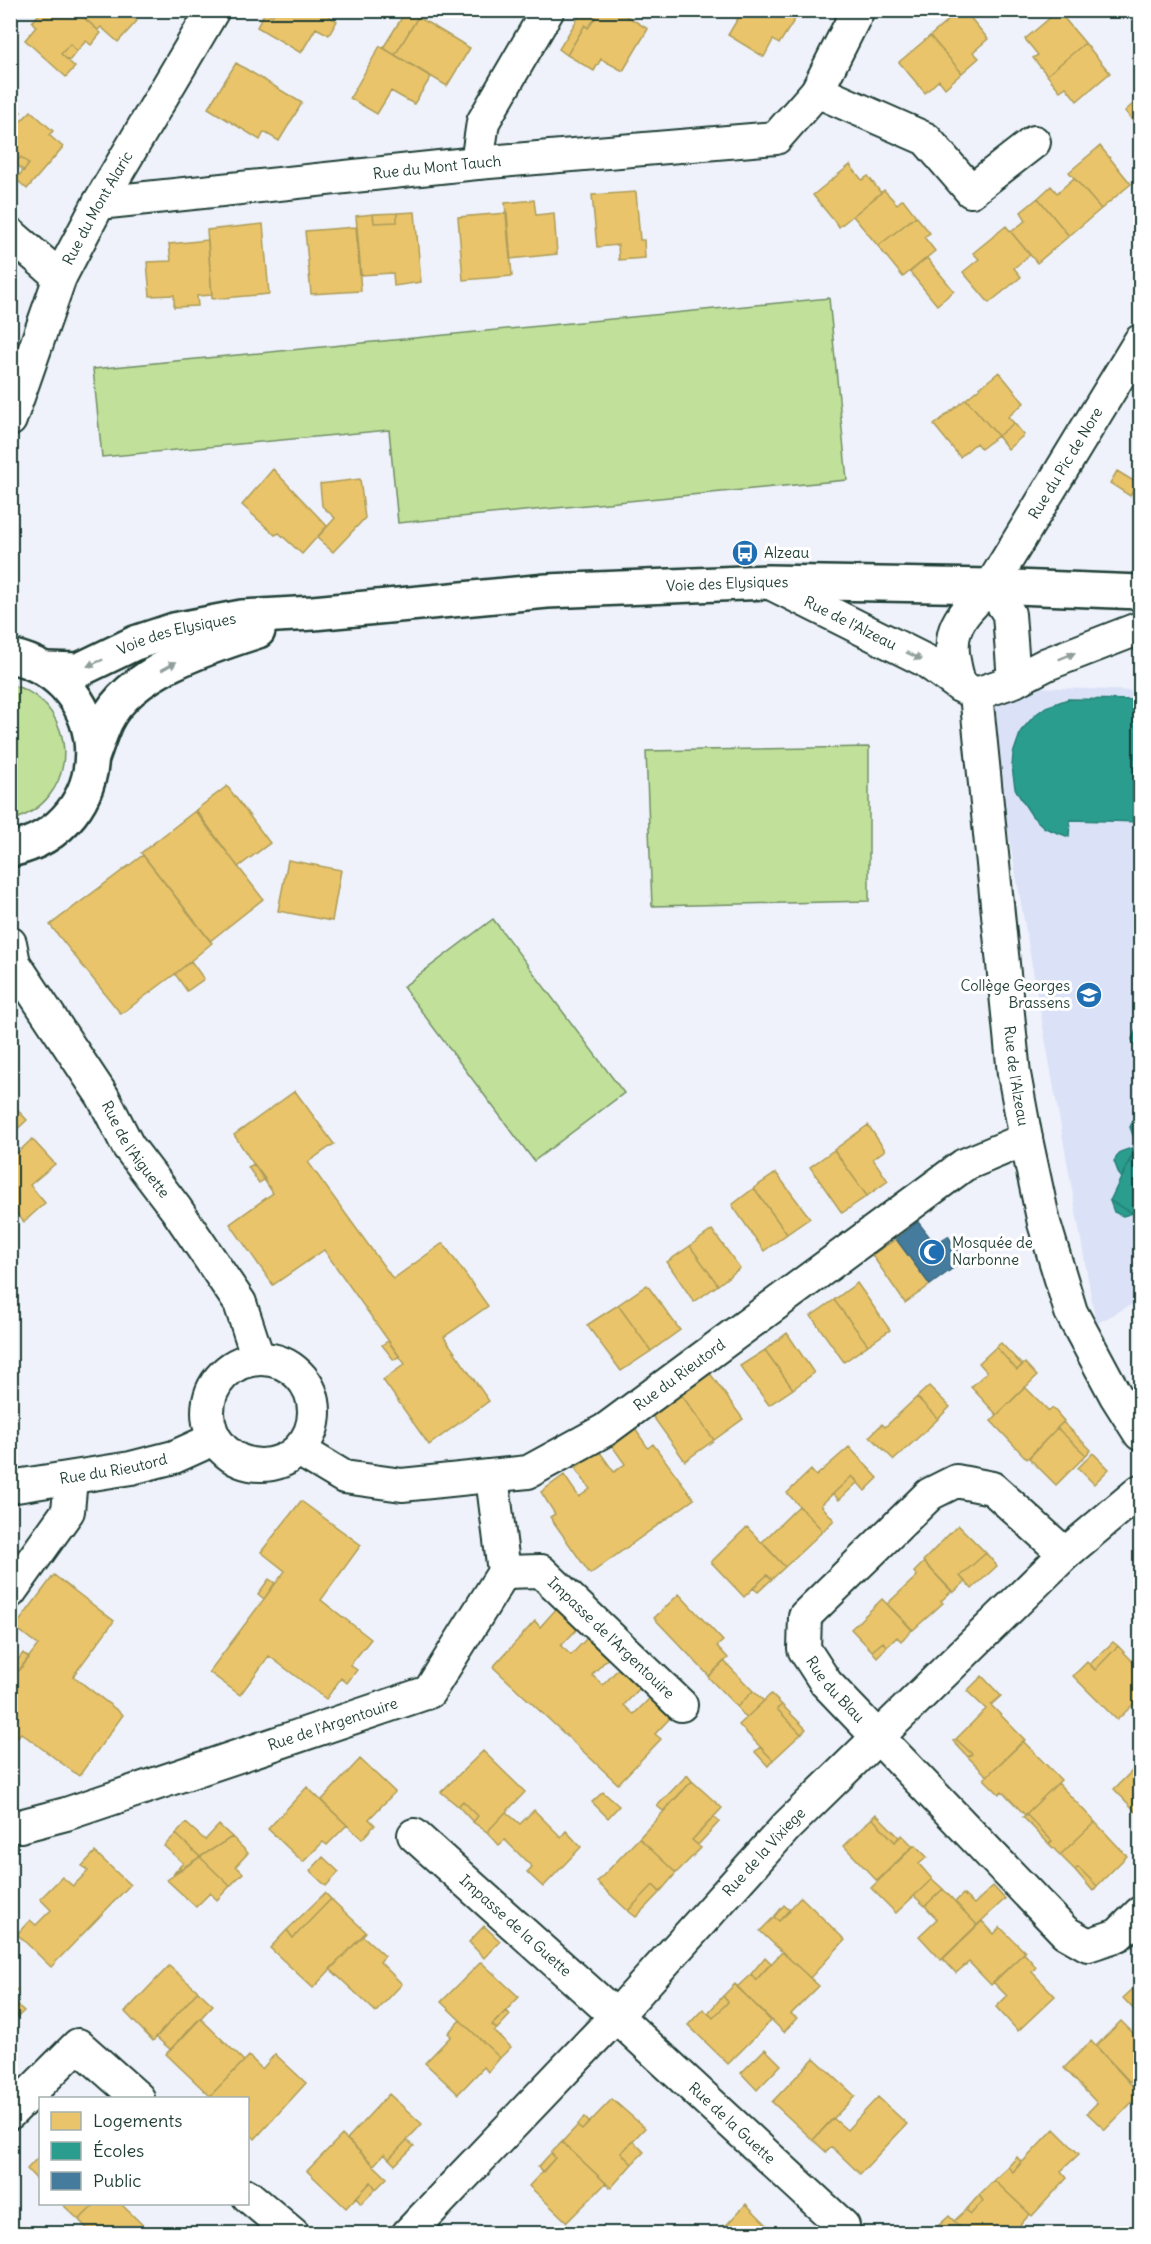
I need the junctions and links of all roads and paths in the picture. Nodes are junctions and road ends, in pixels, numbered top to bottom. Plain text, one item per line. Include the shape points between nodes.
1 (213, 10) edge
2 (548, 10) edge
3 (858, 10) edge
4 (817, 92) junction
5 (1034, 142) dead end
6 (477, 163) junction
7 (99, 203) junction
8 (10, 234) edge
9 (60, 277) junction
10 (1140, 341) edge
11 (10, 420) edge
12 (768, 582) junction
13 (991, 586) junction
14 (1140, 592) edge
15 (313, 613) junction
16 (1140, 627) edge
17 (10, 656) edge
18 (46, 669) junction
19 (1014, 681) junction
20 (968, 690) junction
21 (93, 755) junction
22 (10, 850) edge
23 (10, 943) edge
24 (1026, 1139) junction
25 (258, 1358) junction
26 (1140, 1434) edge
27 (214, 1439) junction
28 (299, 1449) junction
29 (492, 1477) junction
30 (71, 1479) junction
31 (10, 1487) edge
32 (1140, 1491) edge
33 (1065, 1554) junction
34 (504, 1572) junction
35 (10, 1592) edge
36 (681, 1705) dead end
37 (879, 1738) junction
38 (10, 1825) edge
39 (414, 1835) dead end
40 (1140, 1913) edge
41 (616, 2016) junction
42 (137, 2097) edge
43 (10, 2113) edge
44 (249, 2197) edge
45 (293, 2234) edge
46 (408, 2234) edge
47 (844, 2234) edge

1 - 7 street, Rue du Mont Alaric
2 - 6 street via 483,122
3 - 4 street
4 - 5 street via 926,139 971,190
4 - 6 street, Rue du Mont Tauch via 776,138
6 - 7 street, Rue du Mont Tauch
7 - 9 street, Rue du Mont Alaric
8 - 9 street
9 - 11 street, Rue du Mont Alaric
10 - 13 street, Rue du Pic de Nore
12 - 13 street, Voie des Elysiques
12 - 15 street, Voie des Elysiques via 547,591
12 -> 20 street, Rue de l'Alzeau via 926,662
13 - 14 street, Voie des Elysiques
13 - 19 street via 1009,614
13 - 20 street, Rue de l'Alzeau via 964,611 951,642 952,662
15 -> 18 street, Voie des Elysiques via 242,617 174,630 135,643 79,670
21 -> 15 street, Voie des Elysiques via 107,720 126,694 152,675 184,658
19 -> 16 street
17 - 18 street
18 - 21 street via 66,684 81,706 89,725
19 - 20 street
20 - 24 street, Rue de l'Alzeau via 1014,1074
21 - 22 street via 87,788 73,813 37,842
23 - 25 street, Rue de l'Aiguette via 14,963 103,1097 128,1146 240,1303
24 - 26 street, Rue de l'Alzeau via 1044,1223 1071,1312
24 - 29 street, Rue du Rieutord via 964,1165 604,1430 528,1472
25 - 27 street via 235,1364 215,1383 207,1412
25 - 28 street via 287,1364 305,1380 314,1406 312,1429
27 - 28 street via 228,1454 250,1466 284,1461
27 - 30 street, Rue du Rieutord via 174,1457
28 - 29 street, Rue du Rieutord via 344,1477 402,1485
29 - 34 street
30 - 31 street, Rue du Rieutord
30 - 35 street via 69,1511
32 - 33 street, Rue de la Vixiege
33 - 37 street, Rue de la Vixiege
33 - 37 street, Rue du Blau via 992,1488 956,1481 930,1494 805,1616 804,1649 826,1683
34 - 36 street, Impasse de l'Argentouire via 541,1571
34 - 38 street, Rue de l'Argentouire via 429,1692 66,1814
37 - 40 street, Rue du Blau via 1065,1932 1088,1946 1118,1935
37 - 41 street, Rue de la Vixiege via 787,1826
39 - 41 street, Impasse de la Guette
41 - 46 street, Rue de la Vixiege
41 - 47 street, Rue de la Guette via 843,2226
42 - 43 street via 78,2045
44 - 45 street

